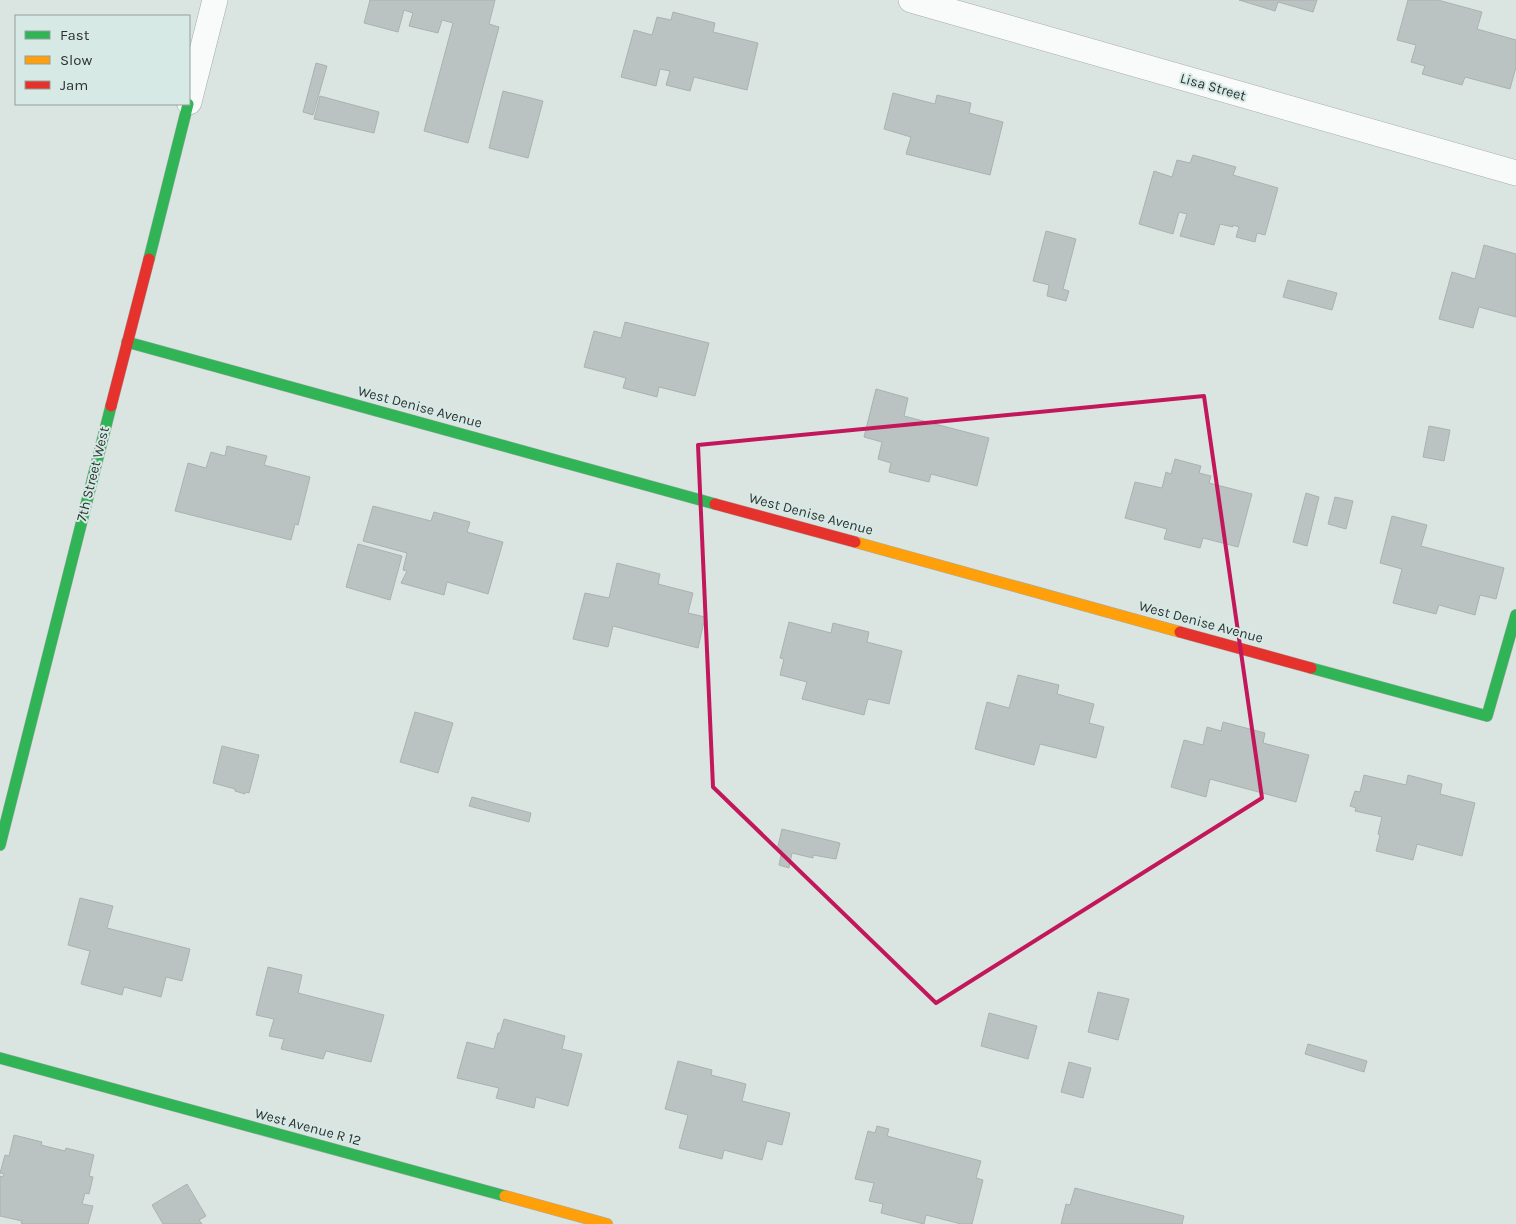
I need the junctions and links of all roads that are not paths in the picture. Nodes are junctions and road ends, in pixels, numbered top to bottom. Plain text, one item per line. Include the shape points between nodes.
1 (215, 0) edge
2 (910, 0) edge
3 (190, 99) edge
4 (188, 105) edge
5 (1516, 173) edge
6 (127, 342) junction
7 (1516, 615) edge
8 (0, 845) edge
9 (0, 1058) edge
10 (608, 1224) edge

1 - 3 street, 7th Street West
2 - 5 street, Lisa Street
4 - 6 street, 7th Street West
6 - 7 street, West Denise Avenue via 1487,716
6 - 8 street, 7th Street West
9 - 10 street, West Avenue R 12

